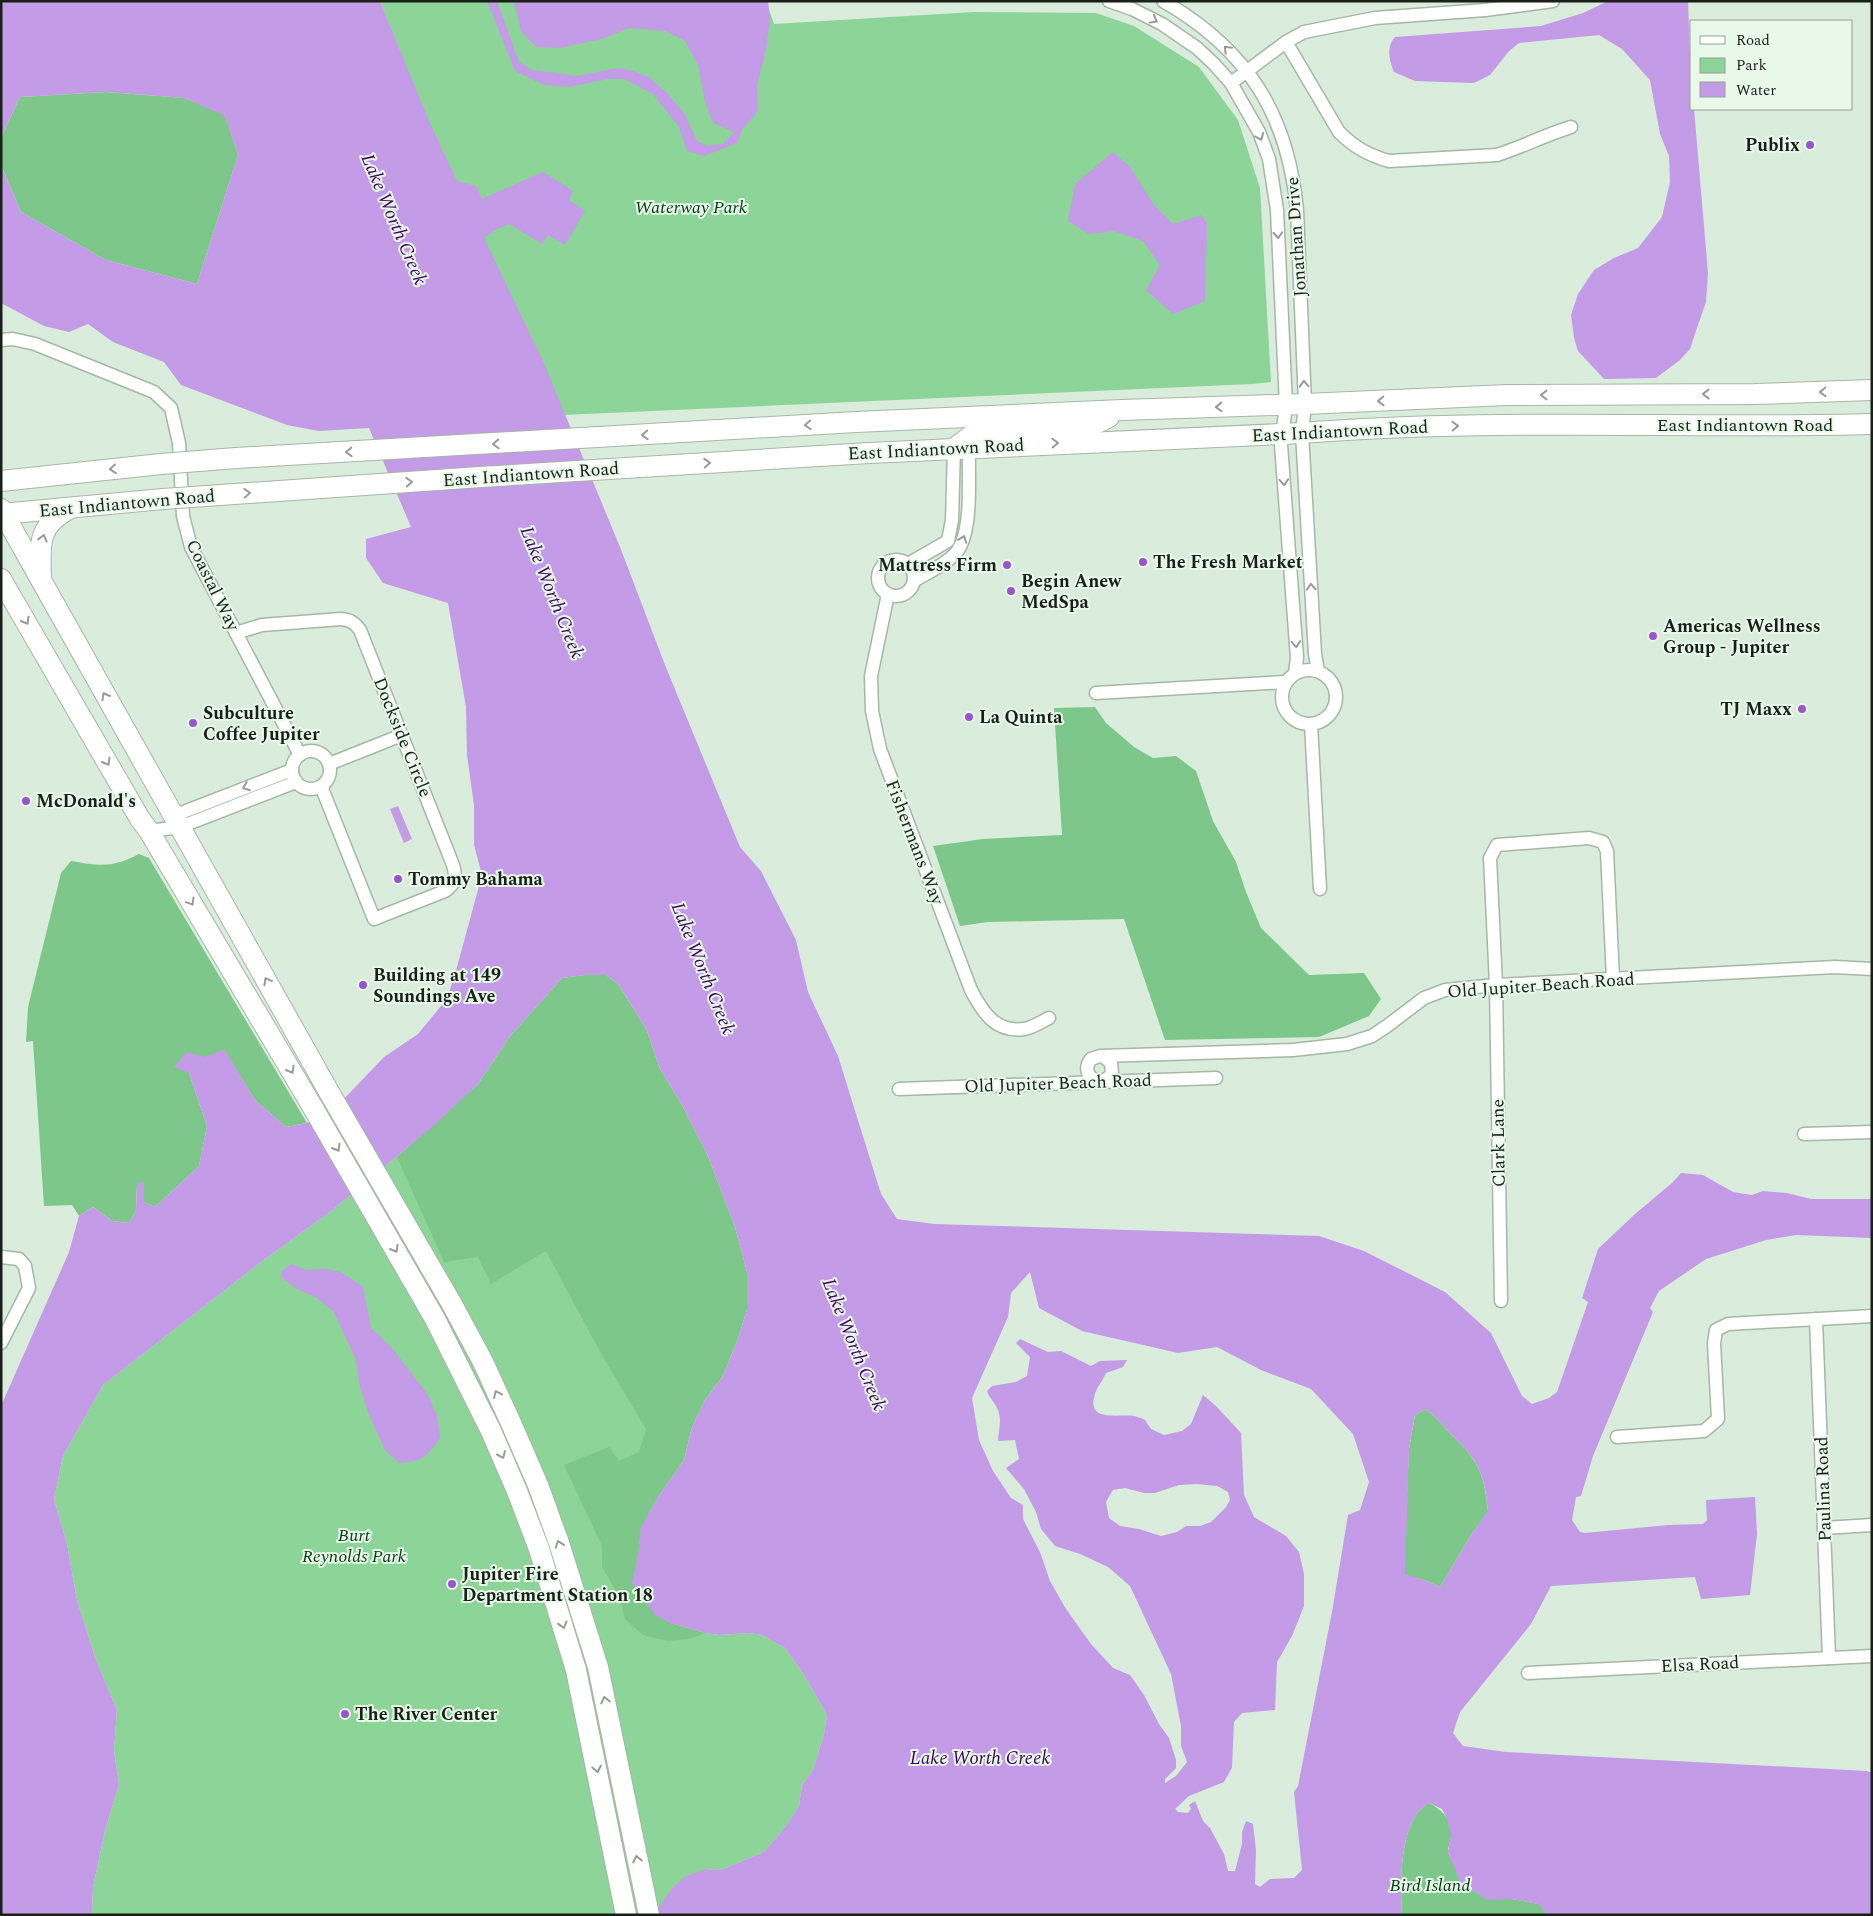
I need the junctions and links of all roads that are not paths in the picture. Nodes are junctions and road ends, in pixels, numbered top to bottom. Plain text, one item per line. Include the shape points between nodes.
1 (1109, 1) edge
2 (1163, 1) edge
3 (1553, 1) edge
4 (1286, 42) junction
5 (1247, 70) junction
6 (1231, 83) junction
7 (1571, 128) dead end
8 (1, 340) edge
9 (1872, 390) edge
10 (1755, 394) junction
11 (1295, 405) junction
12 (1122, 410) junction
13 (1872, 424) edge
14 (1756, 426) junction
15 (1292, 433) junction
16 (961, 448) junction
17 (1, 481) edge
18 (71, 508) junction
19 (2, 512) edge
20 (908, 564) junction
21 (1, 579) edge
22 (42, 581) junction
23 (914, 581) junction
24 (888, 594) junction
25 (236, 633) junction
26 (1318, 671) junction
27 (1295, 673) junction
28 (1286, 682) junction
29 (1096, 693) dead end
30 (1311, 724) junction
31 (402, 735) junction
32 (300, 755) junction
33 (330, 764) junction
34 (294, 776) junction
35 (321, 786) junction
36 (176, 821) junction
37 (149, 831) junction
38 (1320, 889) dead end
39 (1872, 969) edge
40 (1613, 979) junction
41 (1496, 985) junction
42 (1049, 1018) dead end
43 (1104, 1057) junction
44 (1216, 1078) dead end
45 (1101, 1082) junction
46 (899, 1089) dead end
47 (1872, 1132) edge
48 (1804, 1134) dead end
49 (1, 1257) edge
50 (1501, 1301) dead end
51 (1872, 1316) edge
52 (1816, 1319) junction
53 (1, 1343) edge
54 (1617, 1437) dead end
55 (1872, 1525) edge
56 (1824, 1528) junction
57 (1872, 1656) edge
58 (1829, 1658) junction
59 (1528, 1673) dead end
60 (648, 1911) edge
61 (626, 1915) edge

1 -> 6 street, Jonathan Drive via 1148,17 1197,48
5 -> 2 street, Jonathan Drive via 1210,33
3 - 4 street via 1375,18 1304,32
4 - 5 street
4 - 7 street via 1340,132 1350,143 1374,157 1389,161 1497,155
5 - 6 street
11 -> 5 street, Jonathan Drive via 1298,210 1295,184 1278,122
6 -> 11 street, Jonathan Drive via 1259,132 1269,159 1277,210
8 - 25 street, Coastal Way via 35,344 154,392 171,408 179,443 187,535
9 -> 10 main road, East Indiantown Road
10 -> 11 main road, East Indiantown Road via 1507,395
10 - 14 main road
11 -> 12 main road, East Indiantown Road
11 - 15 street, Jonathan Drive
11 - 15 street
12 - 16 main road via 1095,424 1075,428 984,432 972,435
12 -> 17 main road, East Indiantown Road, bridge via 856,422 161,464
13 - 14 main road, East Indiantown Road
15 -> 14 main road, East Indiantown Road via 1467,425
16 -> 15 main road, East Indiantown Road
26 -> 15 street
15 -> 27 street via 1282,445 1297,658
18 -> 16 main road, East Indiantown Road, bridge via 163,498
16 - 20 street via 948,541
23 -> 16 street via 958,551 968,523
18 - 19 main road, East Indiantown Road
22 -> 18 main road via 40,544 43,532 58,514
19 - 22 main road
20 - 23 street
20 - 24 street via 896,560 880,568 879,586
21 -> 37 main road
36 -> 22 main road
23 - 24 street via 904,594
24 - 42 street, Fishermans Way via 871,676 872,711 880,749 968,981 982,1012 1005,1028 1024,1029
25 - 31 street, Dockside Circle via 262,624 341,619 355,623
25 - 32 street, Coastal Way
26 - 27 street via 1306,669
26 - 30 street via 1332,681 1336,699 1329,716
27 - 28 street
28 - 29 street
28 - 30 street via 1281,695 1284,708 1292,719
30 - 38 street
31 - 33 street
31 - 35 street, Dockside Circle via 454,865 454,884 445,891 374,920
32 - 33 street via 315,751
32 - 34 street via 293,763
33 - 35 street via 330,776
34 - 35 street via 305,789
34 - 36 street
36 - 37 street
60 -> 36 main road via 598,1667 534,1476 483,1362
37 -> 61 main road via 435,1319 464,1374 517,1491 539,1549 578,1678
39 - 40 street, Old Jupiter Beach Road via 1835,967
40 - 41 street, Old Jupiter Beach Road
40 - 41 street, Clark Lane via 1607,851 1604,842 1589,838 1497,844 1492,851
41 - 43 street, Old Jupiter Beach Road via 1445,990 1424,998 1372,1036 1347,1044 1293,1050
41 - 50 street, Clark Lane
43 - 45 street via 1113,1068 1110,1077
43 - 45 street via 1095,1057 1087,1066 1090,1077
44 - 45 street, Old Jupiter Beach Road
45 - 46 street, Old Jupiter Beach Road
47 - 48 street
49 - 53 street via 19,1259 25,1266 29,1288
51 - 52 street
52 - 54 street via 1728,1324 1716,1330 1718,1419 1704,1431
52 - 56 street, Paulina Road
55 - 56 street
56 - 58 street, Paulina Road
57 - 58 street, Elsa Road
58 - 59 street, Elsa Road

